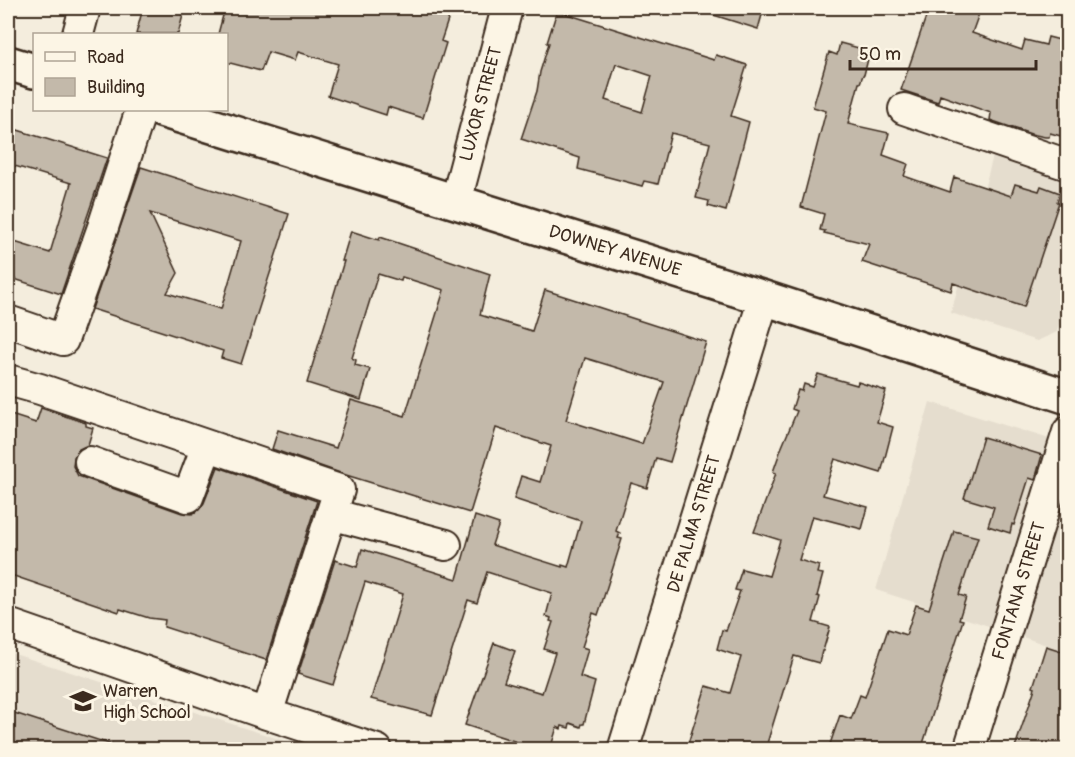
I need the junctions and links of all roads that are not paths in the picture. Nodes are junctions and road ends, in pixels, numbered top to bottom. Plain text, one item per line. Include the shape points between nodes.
1 (85, 8) edge
2 (507, 8) edge
3 (78, 33) edge
4 (8, 63) edge
5 (33, 71) edge
6 (904, 109) dead end
7 (141, 111) edge
8 (164, 111) edge
9 (1068, 165) edge
10 (456, 201) junction
11 (764, 298) junction
12 (8, 321) edge
13 (8, 380) edge
14 (1068, 398) edge
15 (1068, 432) edge
16 (207, 446) junction
17 (90, 462) dead end
18 (331, 514) junction
19 (446, 545) dead end
20 (8, 624) edge
21 (267, 714) junction
22 (361, 747) edge
23 (623, 750) edge
24 (969, 750) edge

1 - 3 street
2 - 10 street, LUXOR STREET
4 - 5 main road
6 - 9 street
7 - 12 street via 63,340
8 - 10 main road, DOWNEY AVENUE
10 - 11 main road, DOWNEY AVENUE
11 - 14 main road, DOWNEY AVENUE
11 - 23 street, DE PALMA STREET
13 - 16 street
15 - 24 street, FONTANA STREET
16 - 17 street via 188,497
16 - 18 street via 339,490
18 - 19 street
18 - 21 street
20 - 21 street
21 - 22 street

